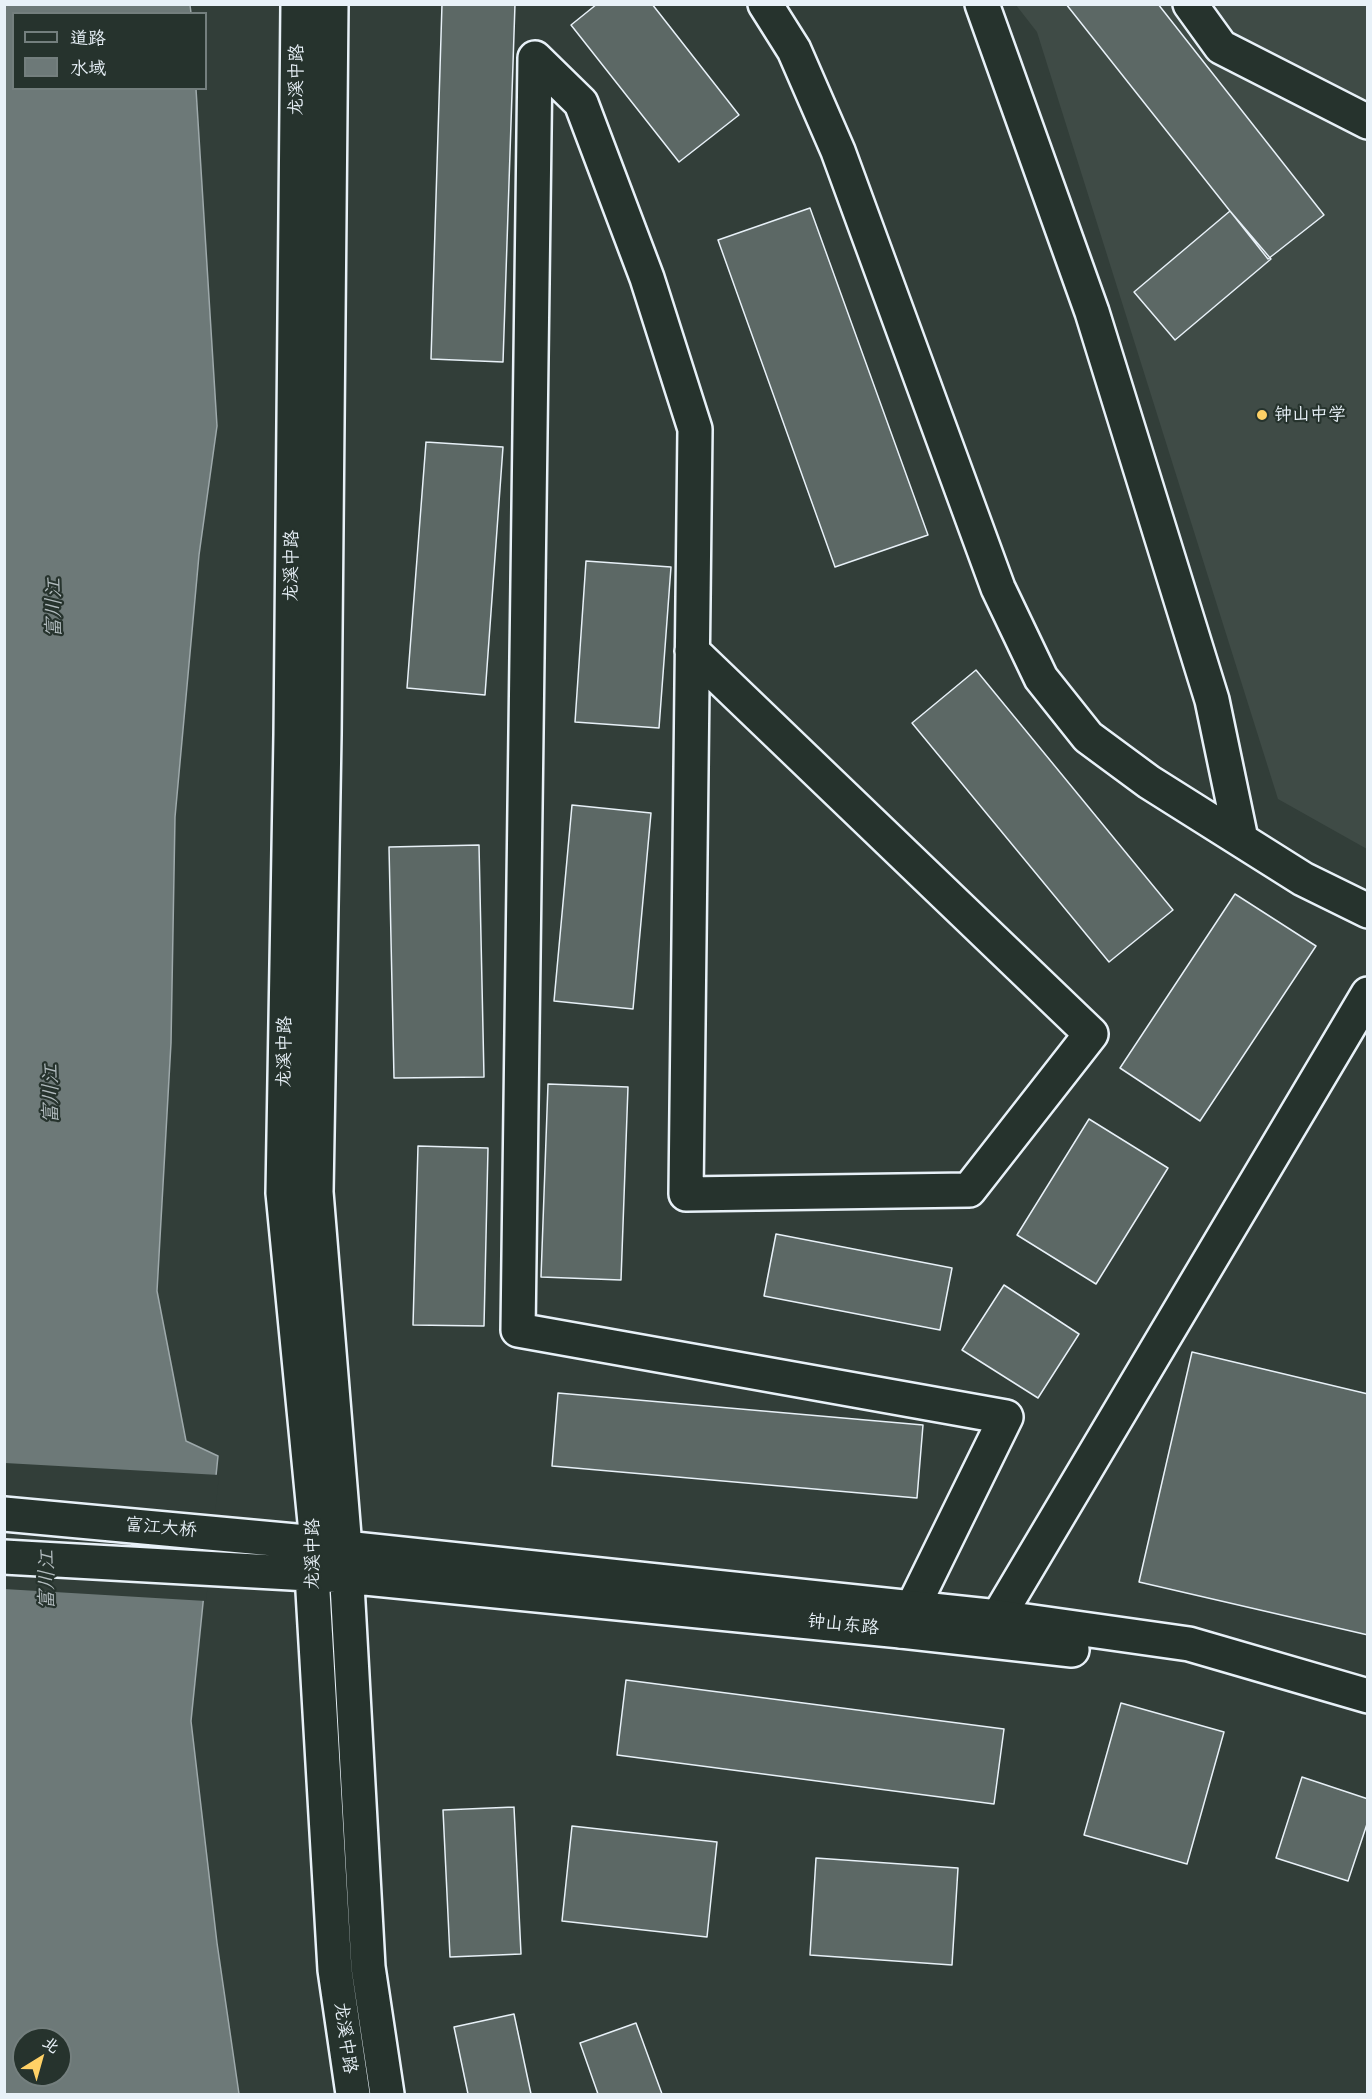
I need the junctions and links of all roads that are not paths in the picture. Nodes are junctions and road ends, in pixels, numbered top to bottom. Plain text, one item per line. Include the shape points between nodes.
1 (298, 4) edge
2 (331, 4) edge
3 (765, 4) edge
4 (982, 4) edge
5 (1190, 4) edge
6 (1368, 122) edge
7 (692, 651) junction
8 (1241, 839) junction
9 (1368, 911) edge
10 (1368, 994) edge
11 (4, 1514) edge
12 (336, 1555) junction
13 (4, 1557) edge
14 (312, 1574) junction
15 (907, 1619) junction
16 (993, 1628) junction
17 (1368, 1696) edge
18 (1368, 1718) edge
19 (353, 2094) edge
20 (387, 2094) edge

1 - 12 main road, 龙溪中路 via 283,1193
2 - 12 main road, 龙溪中路 via 316,1192
3 - 8 main road via 794,50 838,151 998,588 1041,678 1088,737 1149,782
4 - 8 main road via 1092,312 1209,689
5 - 6 main road via 1221,47
7 - 7 main road via 686,1194 969,1190 1091,1034
7 - 15 main road via 695,429 647,278 581,103 536,58 518,1330 1006,1417
8 - 9 main road via 1303,879
10 - 16 main road
11 - 12 main road, 富江大桥
12 - 14 main road, 龙溪中路
12 - 15 main road, 钟山东路
12 - 20 main road, 龙溪中路 via 368,1967
13 - 14 main road, 富江大桥
14 - 19 main road, 龙溪中路 via 335,1970
15 - 16 main road, 钟山东路
16 - 17 main road, 钟山东路 via 1189,1644
16 - 18 main road, 钟山东路 via 1190,1664

